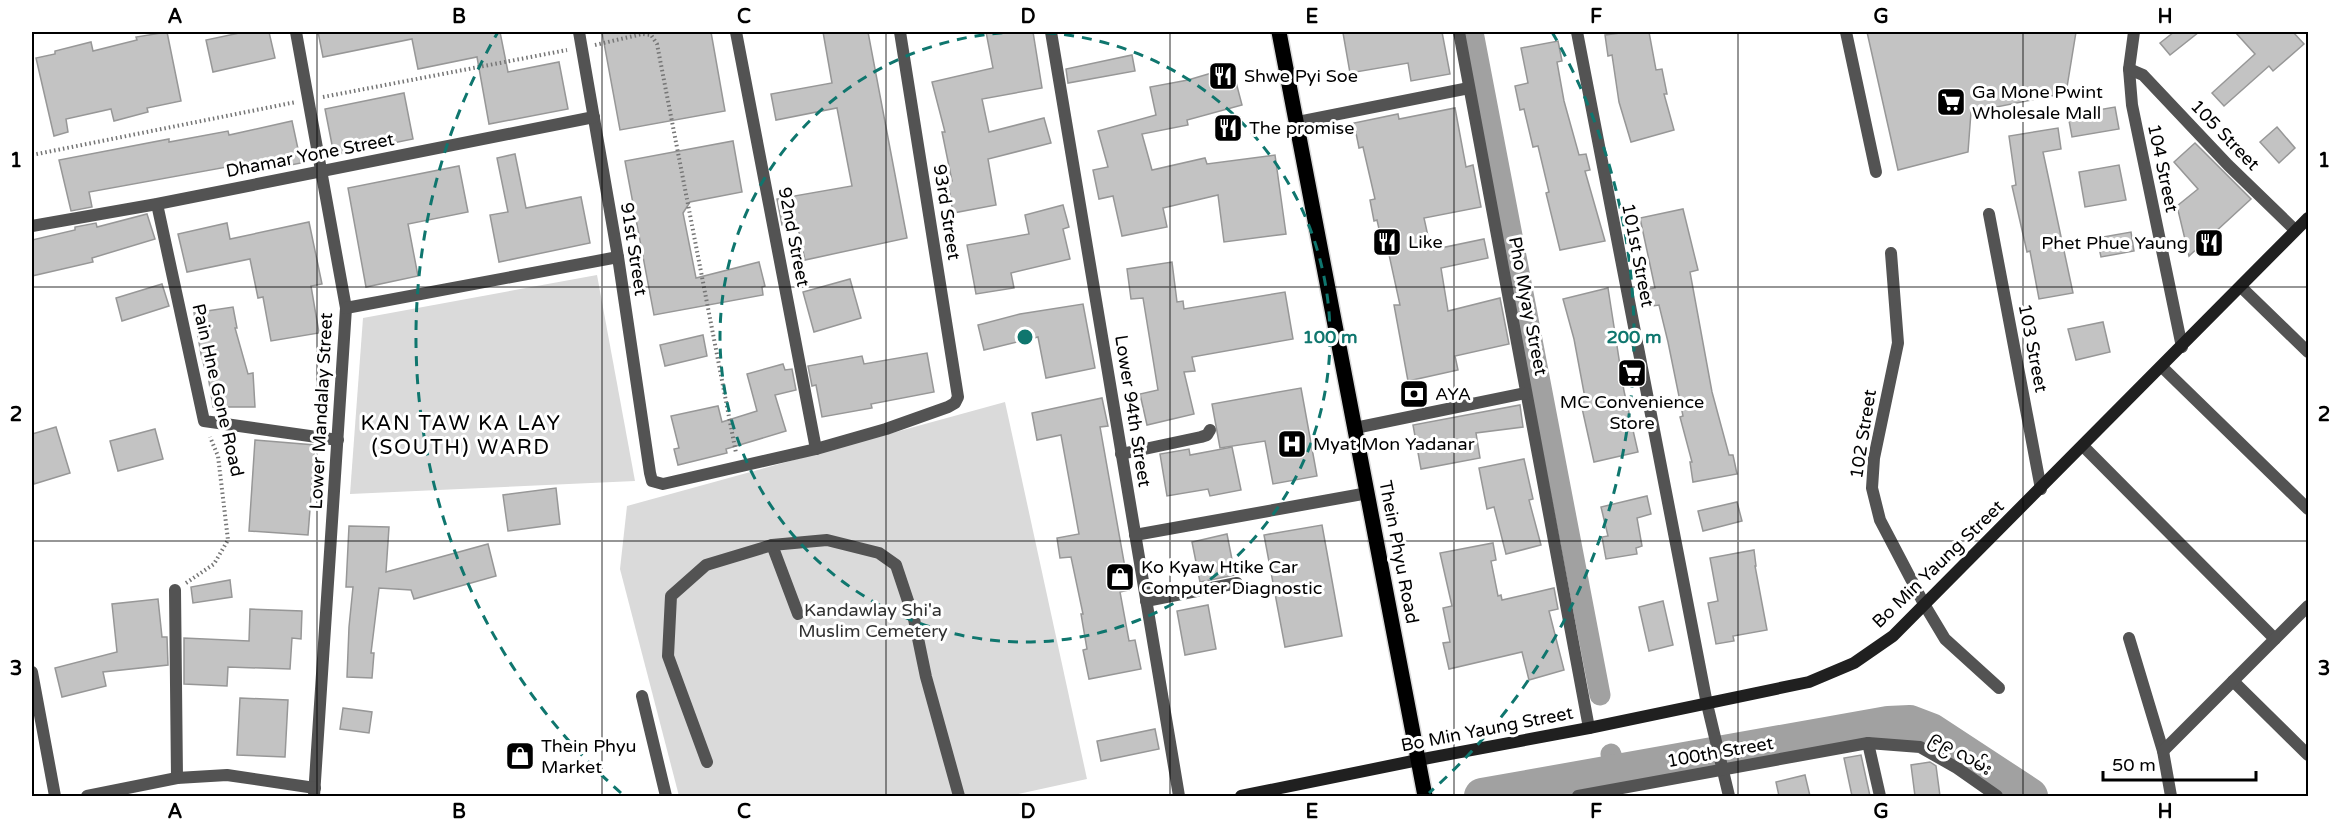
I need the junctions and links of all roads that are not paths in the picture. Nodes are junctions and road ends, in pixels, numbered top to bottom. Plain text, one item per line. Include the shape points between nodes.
1 (296, 32) edge
2 (579, 32) edge
3 (736, 32) edge
4 (900, 32) edge
5 (1051, 32) edge
6 (1279, 32) edge
7 (1459, 32) edge
8 (1577, 32) edge
9 (1846, 32) edge
10 (2134, 32) edge
11 (2129, 69) junction
12 (1469, 88) junction
13 (594, 117) junction
14 (1298, 122) junction
15 (323, 171) junction
16 (1876, 172) dead end
17 (157, 204) junction
18 (1989, 214) dead end
19 (2308, 218) edge
20 (32, 226) edge
21 (2295, 230) junction
22 (1891, 253) dead end
23 (618, 257) junction
24 (2241, 287) junction
25 (346, 308) junction
26 (2182, 346) junction
27 (2308, 352) edge
28 (2162, 367) junction
29 (1526, 393) junction
30 (1355, 428) junction
31 (1210, 430) dead end
32 (338, 440) junction
33 (2083, 446) junction
34 (816, 449) junction
35 (1121, 454) junction
36 (2041, 489) junction
37 (1368, 493) junction
38 (2308, 509) edge
39 (1135, 535) junction
40 (772, 545) junction
41 (1237, 583) dead end
42 (175, 590) road end
43 (1146, 601) junction
44 (1924, 604) junction
45 (2308, 606) edge
46 (798, 614) dead end
47 (2129, 638) dead end
48 (2275, 639) junction
49 (32, 672) edge
50 (2233, 681) junction
51 (1999, 688) dead end
52 (642, 696) dead end
53 (1707, 704) junction
54 (1589, 728) junction
55 (1868, 743) junction
56 (2163, 751) junction
57 (2308, 755) edge
58 (1418, 760) junction
59 (707, 762) dead end
60 (1723, 765) junction
61 (177, 778) junction
62 (314, 792) edge
63 (1592, 795) edge
64 (55, 796) edge
65 (87, 796) edge
66 (666, 796) edge
67 (960, 796) edge
68 (1179, 796) edge
69 (1241, 796) edge
70 (1425, 796) edge
71 (1578, 796) edge
72 (1729, 796) edge
73 (1880, 796) edge
74 (1997, 796) edge
75 (2170, 796) edge

1 - 15 street, Lower Mandalay Street
2 - 13 street, 91st Street
3 - 34 street, 92nd Street
4 - 34 street, 93rd Street via 958,397 948,407
5 - 35 street, Lower 94th Street
6 - 14 main road, Thein Phyu Road
7 - 12 street, Pho Myay Street
8 - 53 street, 101st Street
9 - 16 street
10 - 11 street, 104 Street
11 - 21 street, 105 Street via 2143,75
11 - 26 street, 104 Street via 2132,105
12 - 14 street
12 - 29 street, Pho Myay Street
13 - 15 street, Dhamar Yone Street
13 - 23 street, 91st Street
14 - 30 main road, Thein Phyu Road
15 - 17 street, Dhamar Yone Street
15 - 25 street, Lower Mandalay Street
17 - 20 street, Dhamar Yone Street
17 - 32 street, Pain Hne Gone Road via 204,421
18 - 36 street, 103 Street
19 - 21 main road, Bo Min Yaung Street
21 - 24 main road, Bo Min Yaung Street
22 - 44 street, 102 Street via 1898,344 1874,458 1872,488 1880,520
23 - 25 street
23 - 34 street, 91st Street via 652,481 663,484
24 - 26 main road, Bo Min Yaung Street
24 - 27 street
25 - 32 street, Lower Mandalay Street
26 - 28 main road, Bo Min Yaung Street
28 - 33 main road, Bo Min Yaung Street
28 - 38 street
29 - 30 street
29 - 54 street, Pho Myay Street
30 - 37 main road, Thein Phyu Road
31 - 35 street via 1201,437
32 - 62 street, Lower Mandalay Street
33 - 36 main road, Bo Min Yaung Street
33 - 48 street
35 - 39 street, Lower 94th Street
36 - 44 main road, Bo Min Yaung Street
37 - 39 street
37 - 58 main road, Thein Phyu Road
39 - 43 street, Lower 94th Street
40 - 46 street
40 - 59 street via 706,565 671,596 668,656
40 - 67 street via 828,540 879,553 896,565
41 - 43 street
42 - 61 street
43 - 68 street, Lower 94th Street
44 - 51 street, 102 Street via 1945,639
44 - 53 main road, Bo Min Yaung Street via 1893,636 1854,663 1809,682
45 - 48 street
47 - 56 street
48 - 50 street
49 - 64 street
50 - 56 street
50 - 57 street
52 - 66 street
53 - 54 main road, Bo Min Yaung Street
53 - 60 street, 101st Street
54 - 58 main road, Bo Min Yaung Street
55 - 60 street, 100th Street
55 - 73 street
55 - 74 street, ၉၉ လမ်း via 1920,747
56 - 75 street
58 - 69 main road, Bo Min Yaung Street
58 - 70 main road, Thein Phyu Road
60 - 63 street, 100th Street
60 - 72 street, 101st Street
61 - 62 street via 227,775
61 - 65 street
63 - 71 street, 100th Street

